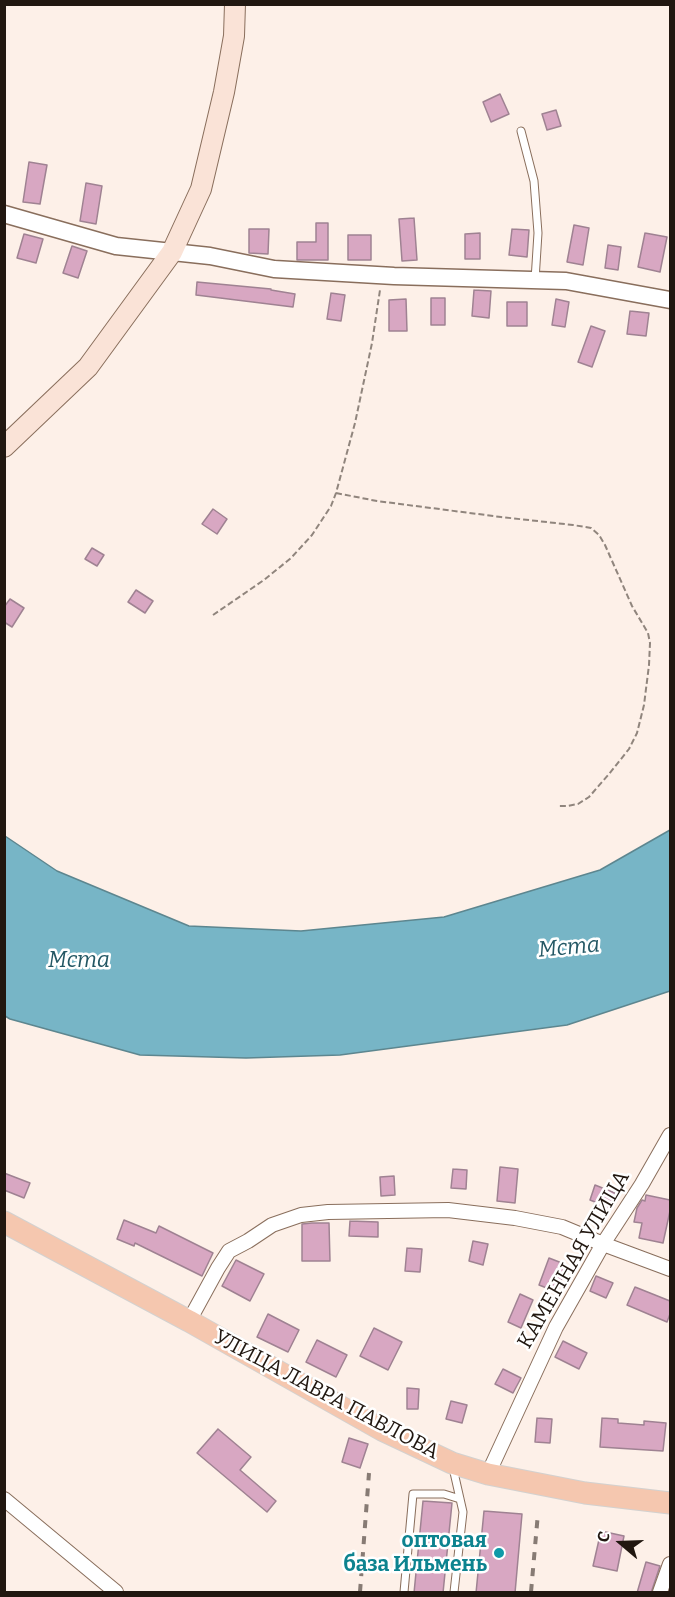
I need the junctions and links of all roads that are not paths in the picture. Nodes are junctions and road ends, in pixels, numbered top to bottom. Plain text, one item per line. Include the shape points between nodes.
1 (235, 4) edge
2 (521, 131) dead end
3 (4, 214) edge
4 (172, 252) junction
5 (535, 280) junction
6 (670, 300) edge
7 (4, 447) edge
8 (670, 1135) edge
9 (4, 1222) edge
10 (603, 1244) junction
11 (670, 1269) edge
12 (189, 1321) junction
13 (452, 1463) junction
14 (488, 1474) junction
15 (4, 1499) edge
16 (460, 1499) junction
17 (670, 1503) edge
18 (670, 1564) edge
19 (117, 1593) edge
20 (404, 1593) edge
21 (454, 1593) edge
22 (660, 1593) edge

1 - 4 main road via 225,92 201,189
2 - 5 lane via 534,181 538,233
3 - 4 street via 116,246
4 - 5 street via 274,269
4 - 7 main road via 88,367
5 - 6 street via 566,280
8 - 10 street, КАМЕННАЯ УЛИЦА
9 - 12 main road, УЛИЦА ЛАВРА ПАВЛОВА
10 - 11 street
10 - 12 street via 562,1227 448,1210 301,1215 272,1225 229,1251
10 - 14 street, КАМЕННАЯ УЛИЦА via 556,1327
12 - 13 main road, УЛИЦА ЛАВРА ПАВЛОВА via 382,1430
13 - 14 main road, УЛИЦА ЛАВРА ПАВЛОВА
13 - 16 lane
14 - 17 main road, УЛИЦА ЛАВРА ПАВЛОВА via 585,1493
15 - 19 street
16 - 20 lane via 444,1494 413,1494
16 - 21 lane via 463,1512
18 - 22 street

